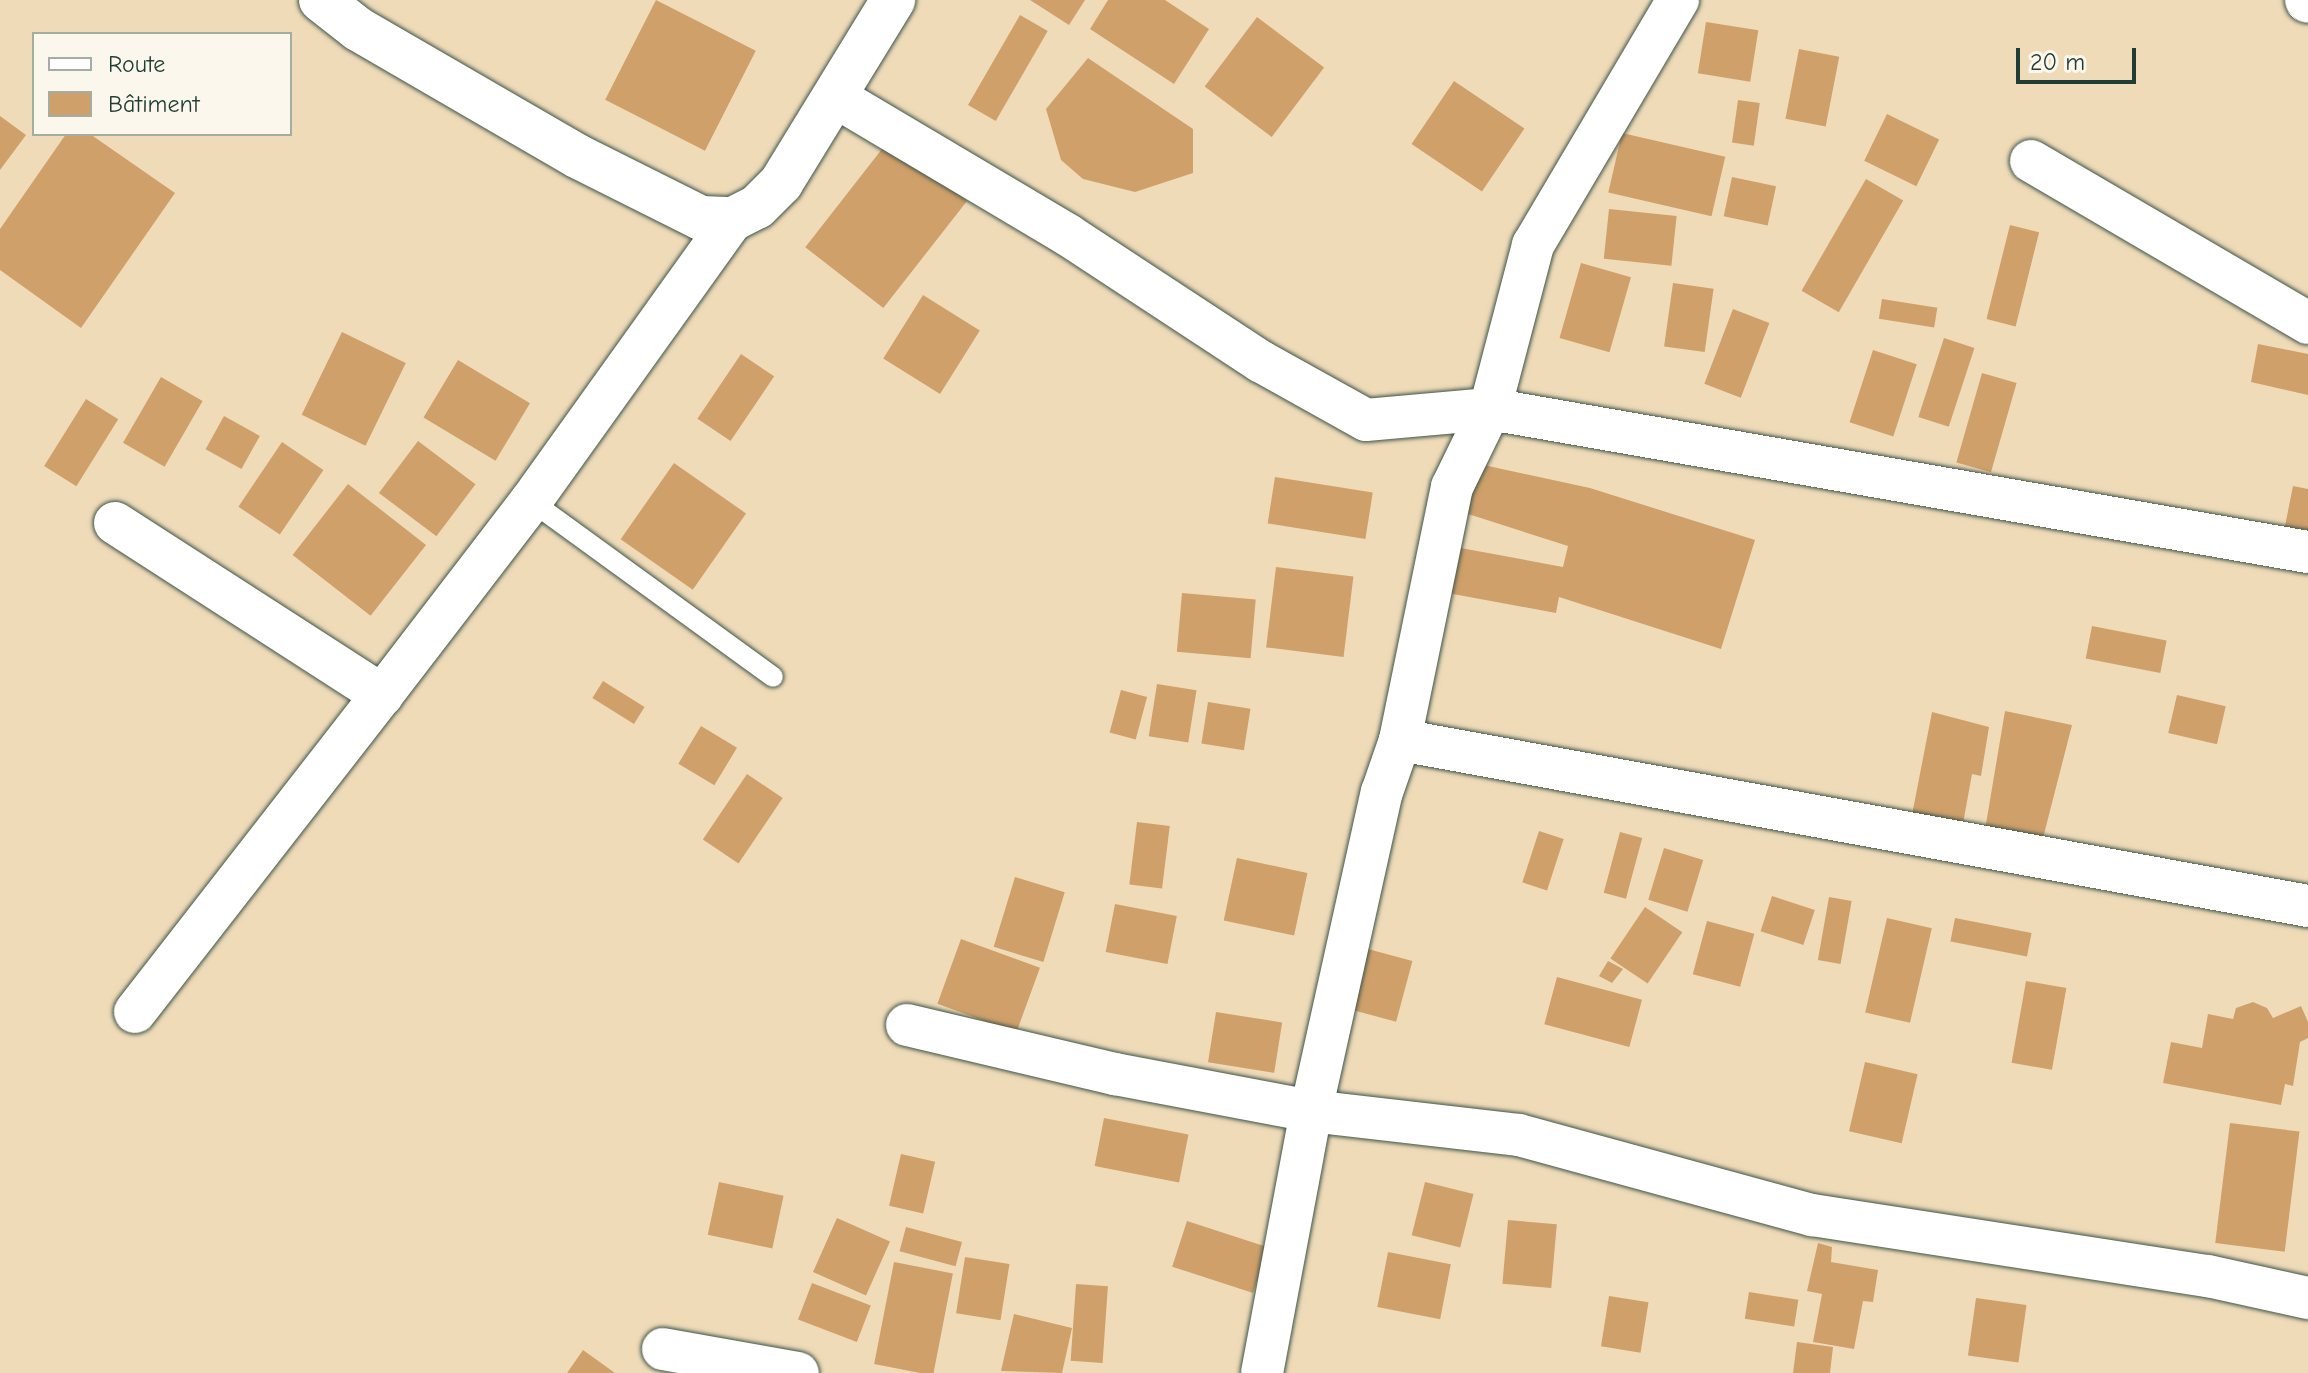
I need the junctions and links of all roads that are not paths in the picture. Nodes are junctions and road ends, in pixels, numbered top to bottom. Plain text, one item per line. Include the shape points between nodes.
1 (321, 0) edge
2 (893, 0) edge
3 (1678, 0) edge
4 (834, 96) junction
5 (2031, 161) dead end
6 (733, 219) junction
7 (2308, 323) edge
8 (1490, 409) junction
9 (531, 501) junction
10 (115, 523) dead end
11 (2308, 552) edge
12 (773, 677) dead end
13 (382, 695) junction
14 (1400, 740) junction
15 (2308, 906) edge
16 (135, 1012) dead end
17 (907, 1025) dead end
18 (1311, 1111) junction
19 (2308, 1298) edge
20 (663, 1349) dead end
21 (798, 1373) edge
22 (1262, 1373) edge

1 - 6 main road via 358,29 577,156 701,218
2 - 4 main road
3 - 8 street via 1533,245
4 - 6 main road via 781,183 757,207
4 - 8 street via 1068,235 1260,361 1366,420
5 - 7 street
6 - 9 street
8 - 11 street
8 - 14 street via 1452,487
9 - 12 lane
9 - 13 street
10 - 13 street
13 - 16 street
14 - 15 street
14 - 18 street via 1382,792
17 - 18 street via 1115,1074
18 - 19 street via 1519,1135 1812,1215 2208,1276
18 - 22 street
20 - 21 street

